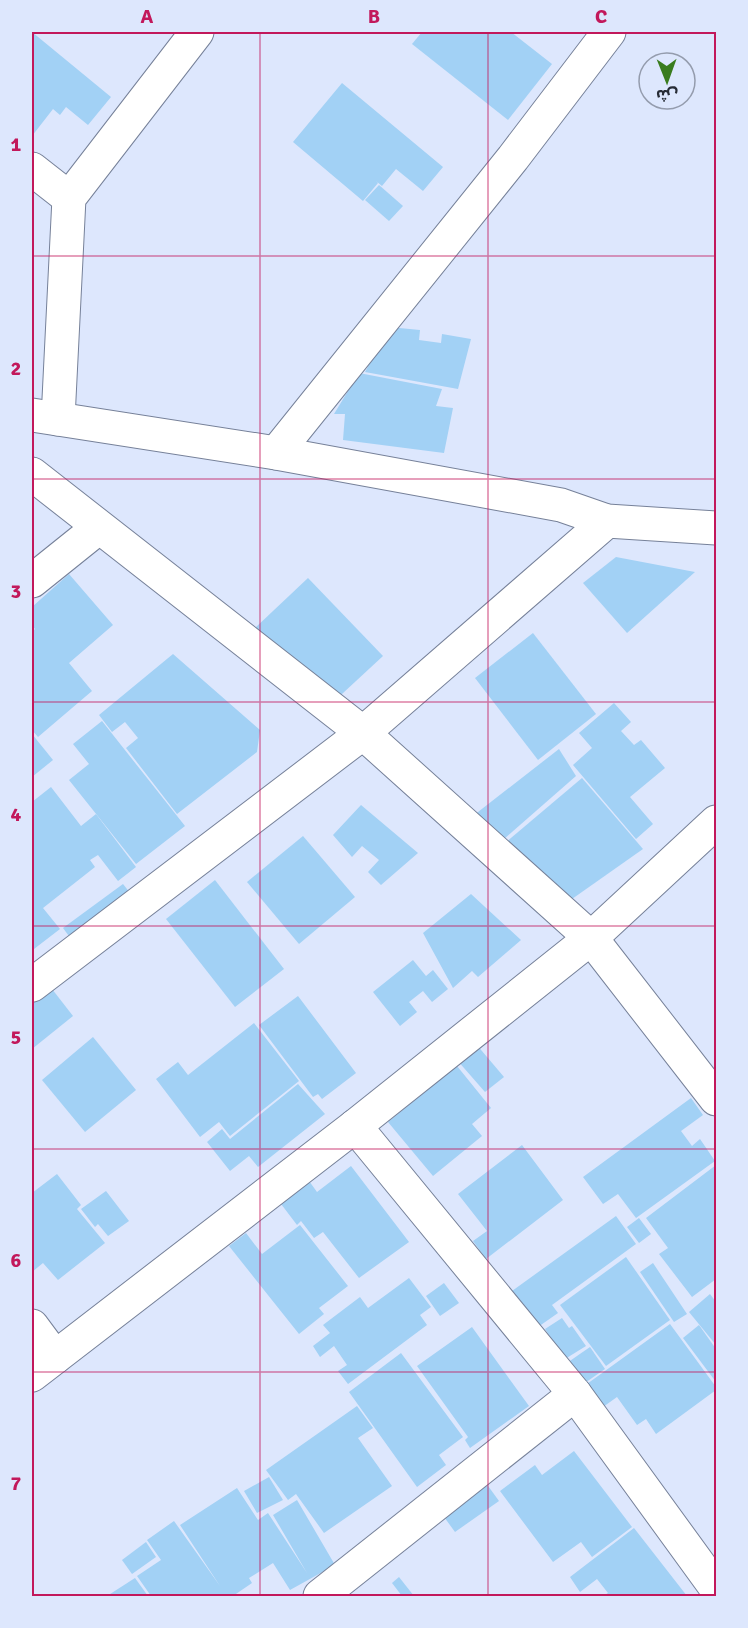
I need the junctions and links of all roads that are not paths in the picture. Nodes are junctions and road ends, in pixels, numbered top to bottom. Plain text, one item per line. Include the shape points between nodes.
1 (197, 32) edge
2 (609, 32) edge
3 (32, 168) edge
4 (69, 198) junction
5 (45, 417) edge
6 (276, 453) junction
7 (32, 474) edge
8 (607, 521) junction
9 (98, 528) junction
10 (717, 528) edge
11 (32, 581) edge
12 (363, 733) junction
13 (717, 822) edge
14 (591, 938) junction
15 (32, 985) edge
16 (717, 1099) edge
17 (355, 1126) junction
18 (32, 1326) edge
19 (43, 1366) edge
20 (575, 1394) junction
21 (717, 1588) edge
22 (320, 1596) edge

1 - 4 street
2 - 6 street
3 - 4 street
4 - 5 street
5 - 6 street
6 - 8 street via 561,506
7 - 9 street
8 - 10 street
8 - 12 street
9 - 11 street
9 - 12 street
12 - 14 street
12 - 15 street
13 - 14 street
14 - 16 street
14 - 17 street
17 - 19 street
17 - 20 street
18 - 19 street
20 - 21 street
20 - 22 street

